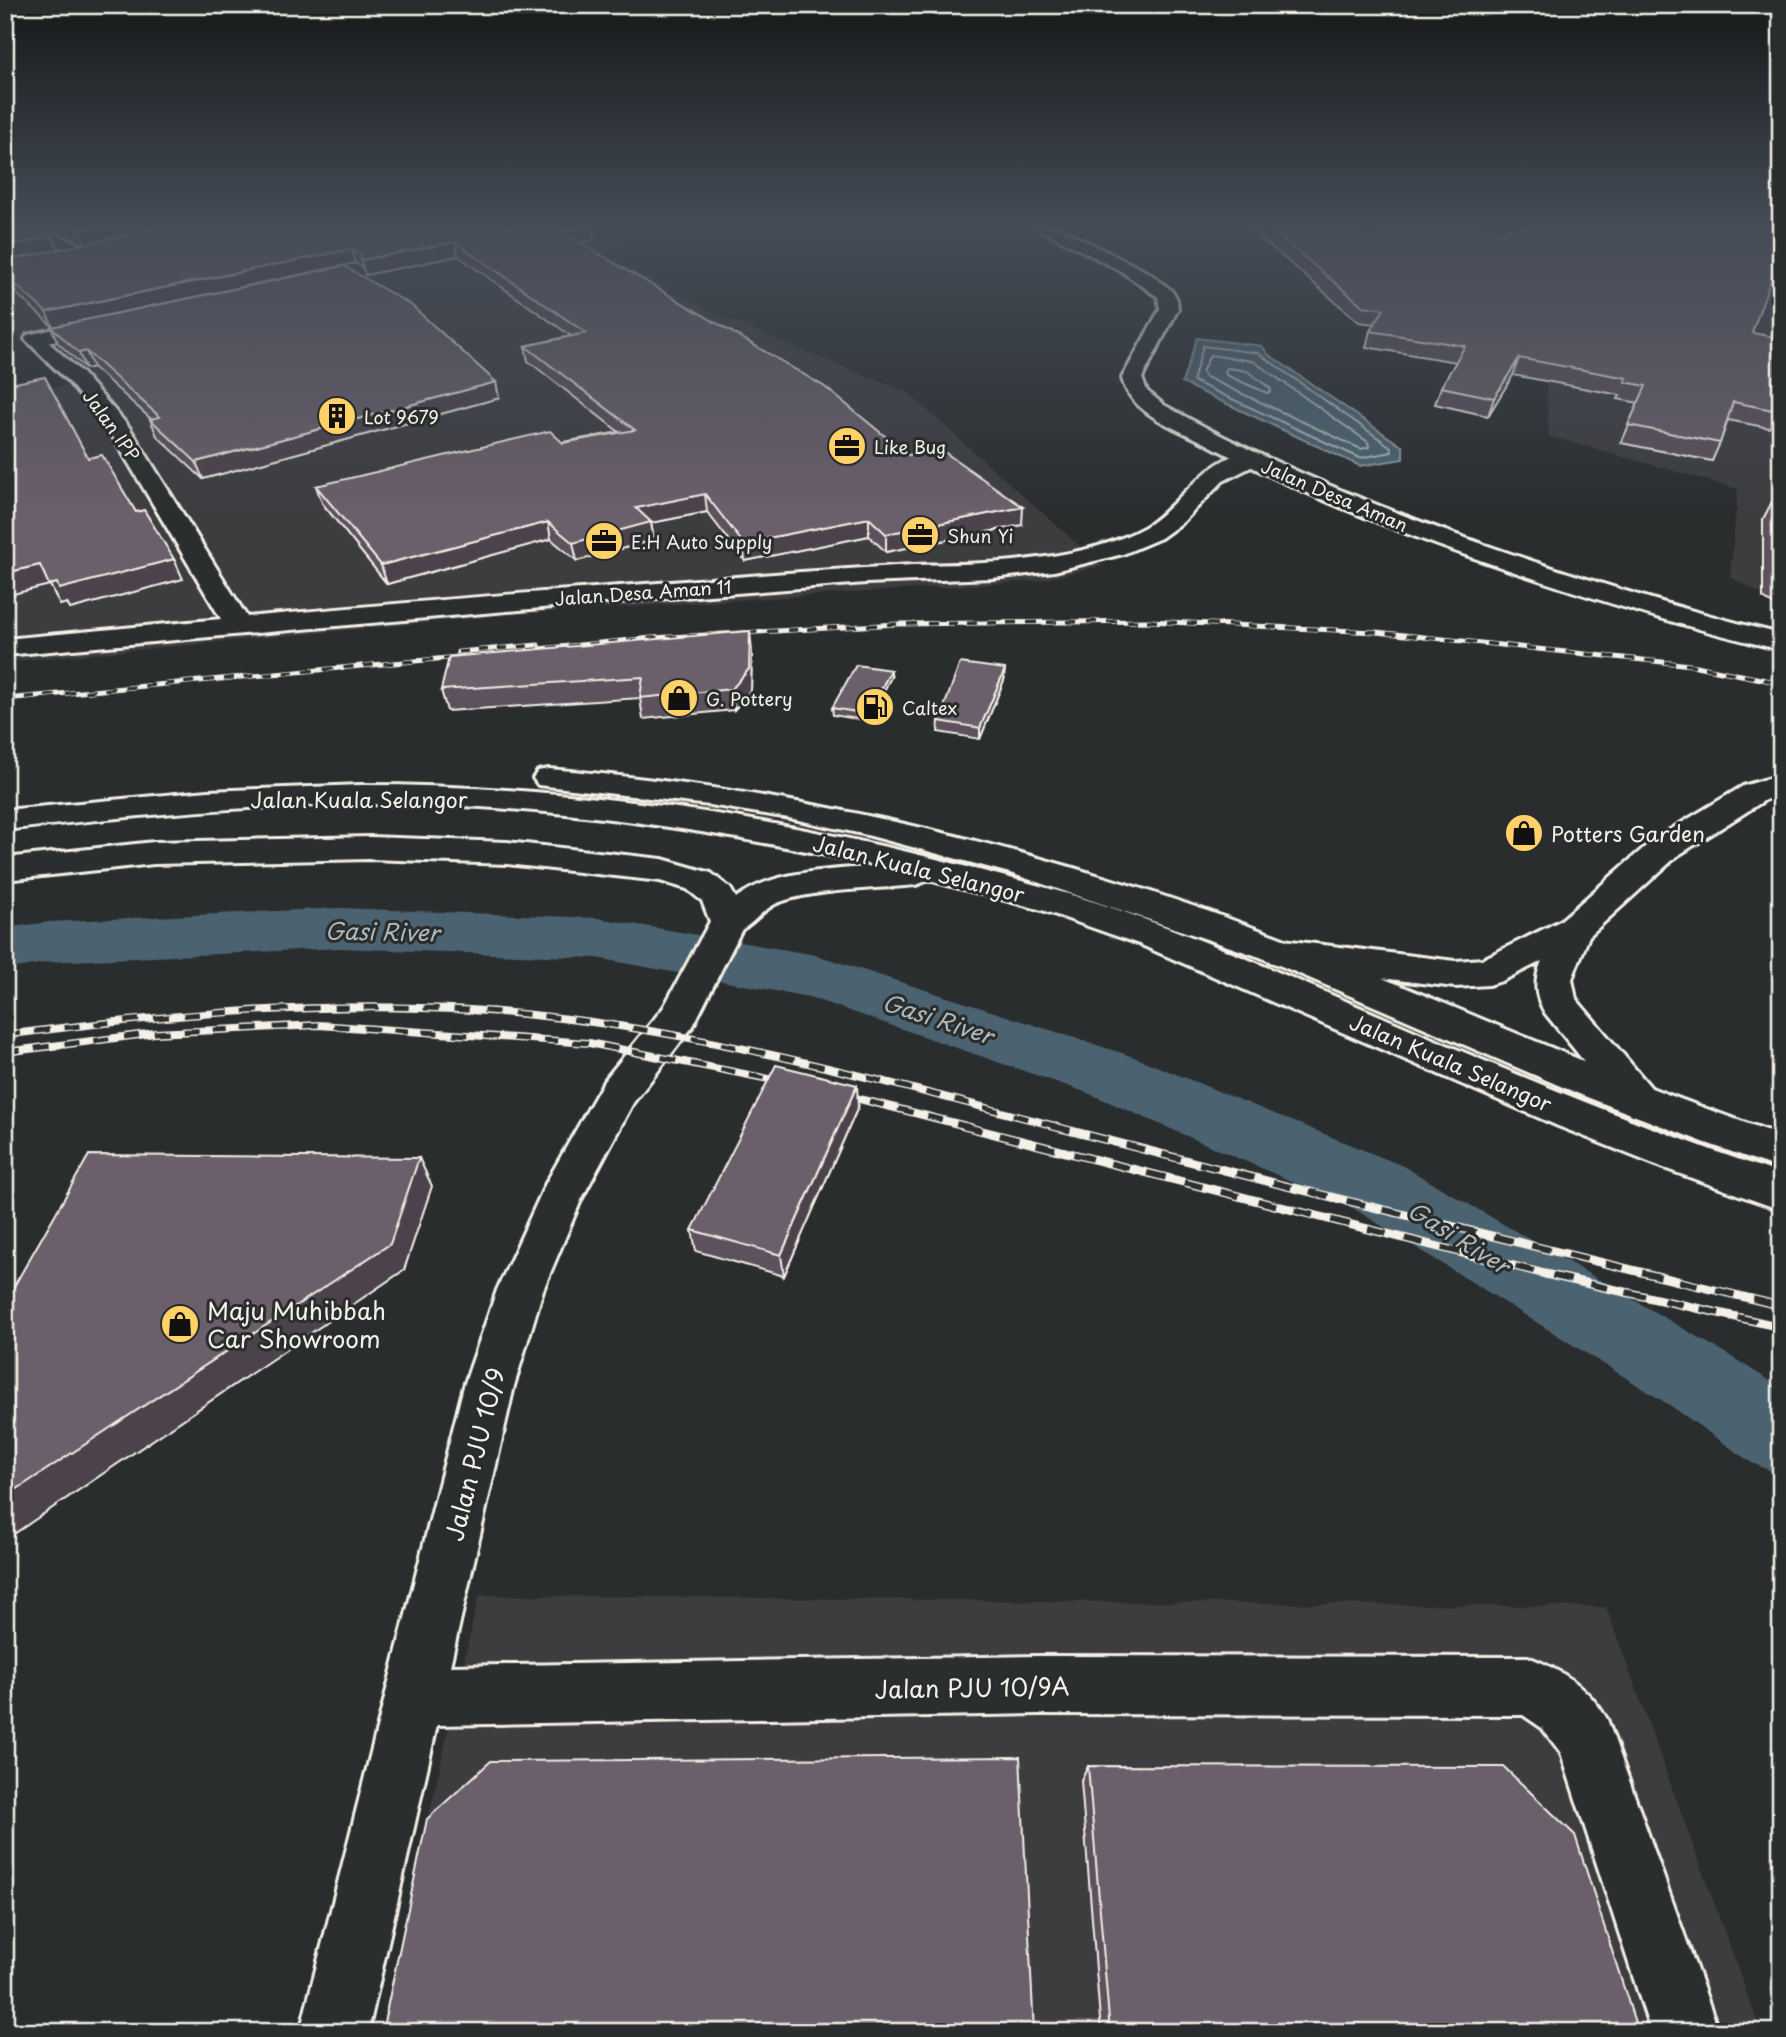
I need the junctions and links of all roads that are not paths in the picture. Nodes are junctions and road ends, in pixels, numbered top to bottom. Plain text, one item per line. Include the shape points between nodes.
1 (109, 323) edge
2 (1161, 323) edge
3 (1249, 459) junction
4 (238, 624) junction
5 (1781, 642) edge
6 (5, 647) edge
7 (1781, 784) edge
8 (5, 796) edge
9 (5, 820) edge
10 (5, 869) edge
11 (941, 871) junction
12 (1573, 930) junction
13 (723, 931) junction
14 (1283, 953) junction
15 (1639, 1101) junction
16 (1781, 1152) edge
17 (1781, 1192) edge
18 (415, 1696) junction
19 (334, 2032) edge
20 (1685, 2032) edge

1 - 4 main road, Jalan IPP via 34,339 75,377 121,432
2 - 3 main road, Jalan Desa Aman via 1132,384 1157,408
3 - 4 main road, Jalan Desa Aman 11 via 1221,470 1174,518 1146,535 1083,557 1019,569
3 - 5 main road, Jalan Desa Aman via 1425,534 1583,587
4 - 6 main road, Jalan Desa Aman 11
7 - 12 main road via 1754,793 1665,848
8 - 14 main road, Jalan Kuala Selangor via 121,783 361,772 462,773 639,785 866,824 1034,866
9 - 11 main road, Jalan Kuala Selangor via 117,806 273,796 417,795 659,815 858,849
10 - 13 main road via 154,853 370,848 508,853 662,870 699,881 718,896
11 - 13 main road via 799,885 765,894
11 - 17 main road, Jalan Kuala Selangor via 1073,908 1164,940 1452,1064
12 - 14 main road via 1489,972 1455,974
12 - 15 main road via 1553,979 1558,1003
13 - 18 main road, Jalan PJU 10/9 via 679,1016 618,1092 561,1196 520,1290 489,1386
14 - 15 main road, Jalan Kuala Selangor
15 - 16 main road, Jalan Kuala Selangor
18 - 19 main road, Jalan PJU 10/9
18 - 20 main road, Jalan PJU 10/9A via 1038,1685 1528,1686 1557,1700 1586,1740

